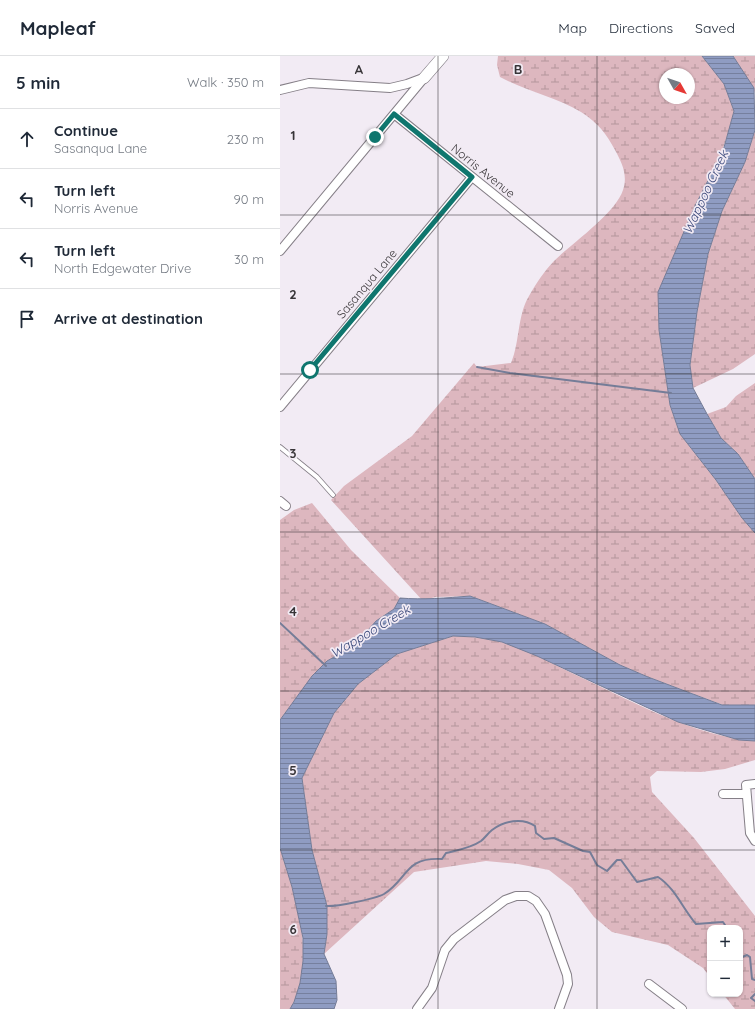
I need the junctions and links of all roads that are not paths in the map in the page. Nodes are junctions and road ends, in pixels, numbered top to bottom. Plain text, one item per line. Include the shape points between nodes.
1 (443, 56) edge
2 (424, 78) junction
3 (280, 90) edge
4 (394, 114) junction
5 (472, 177) junction
6 (558, 246) dead end
7 (280, 251) edge
8 (280, 407) edge
9 (280, 447) edge
10 (334, 495) dead end
11 (755, 784) edge
12 (723, 794) dead end
13 (746, 794) junction
14 (755, 841) edge
15 (649, 984) dead end
16 (418, 1008) edge
17 (559, 1009) edge
18 (682, 1009) edge

1 - 2 street
2 - 3 street via 390,88 310,83
2 - 4 street
4 - 5 street, Norris Avenue
4 - 7 street
5 - 6 street, Norris Avenue
5 - 8 street, Sasanqua Lane
9 - 10 lane via 317,477
11 - 13 street via 746,786
12 - 13 street
13 - 14 street via 750,833
15 - 18 street
16 - 17 street via 432,988 445,950 454,939 505,900 516,896 528,896 536,901 545,914 566,975 568,984

